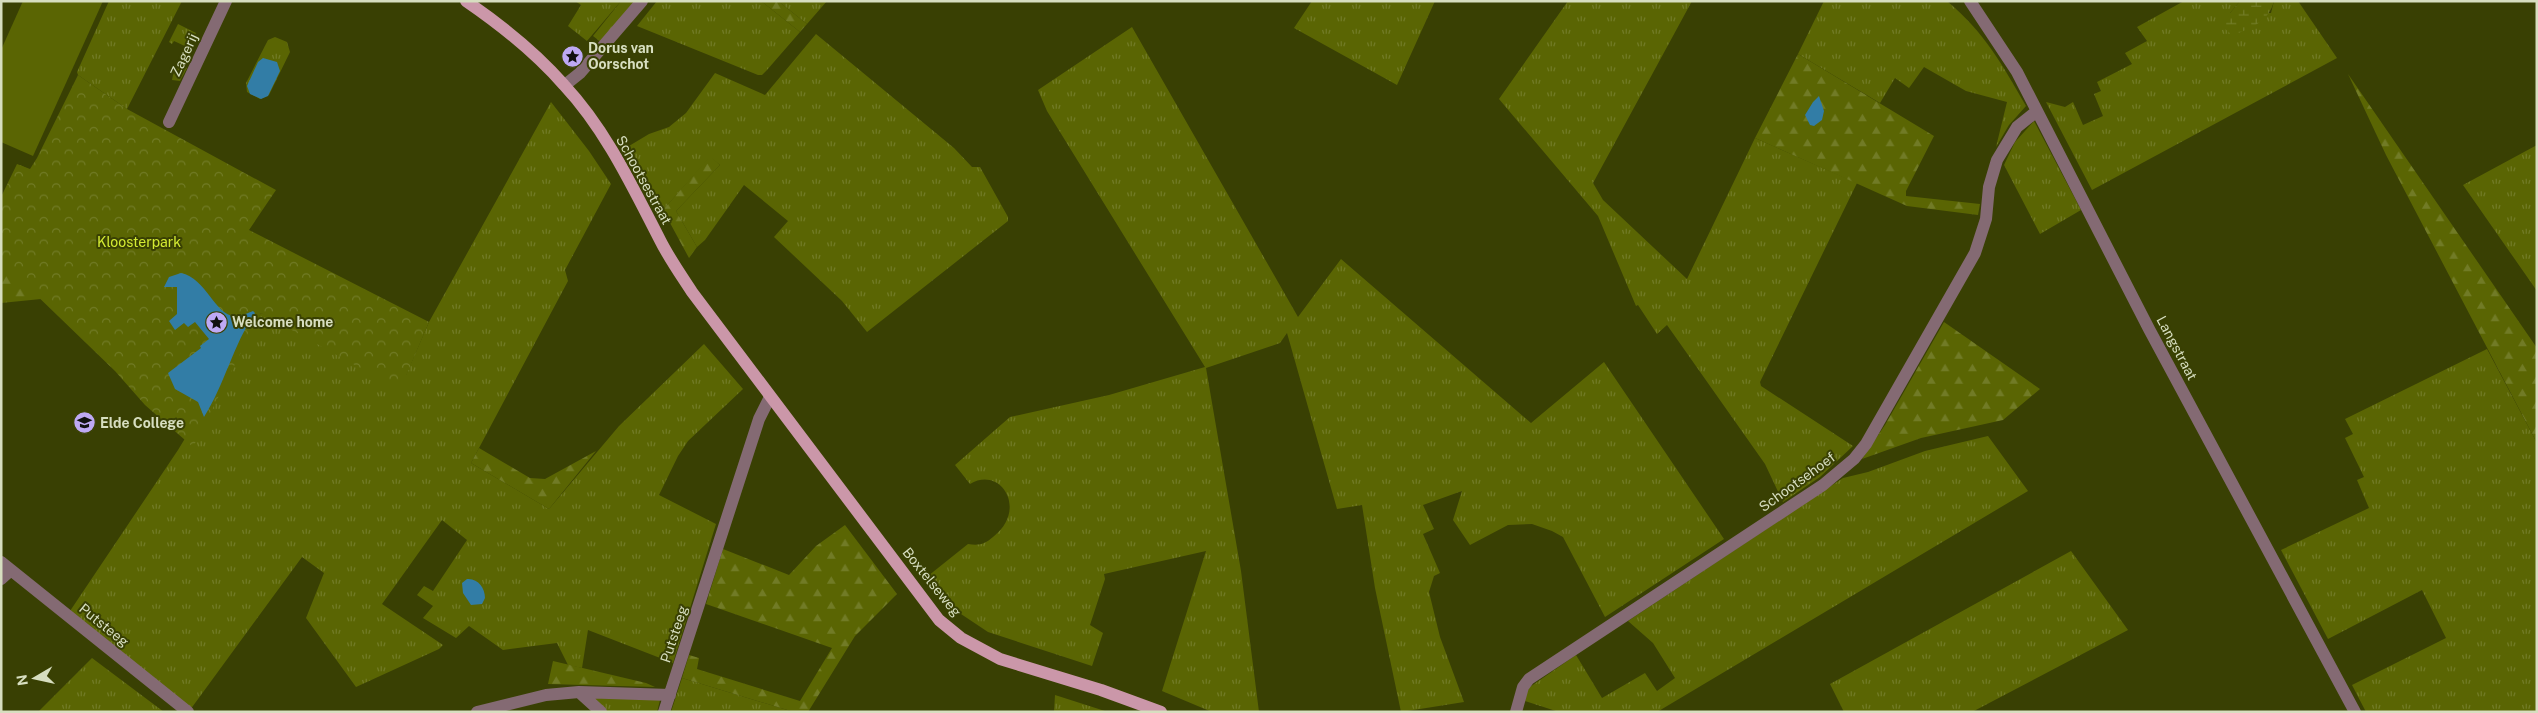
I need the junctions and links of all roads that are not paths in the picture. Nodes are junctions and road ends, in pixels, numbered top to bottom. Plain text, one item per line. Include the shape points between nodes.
1 (226, 1) edge
2 (466, 1) edge
3 (642, 1) edge
4 (1970, 1) edge
5 (565, 86) junction
6 (2037, 111) junction
7 (169, 122) dead end
8 (770, 397) junction
9 (6, 566) edge
10 (1, 579) edge
11 (579, 692) junction
12 (670, 695) junction
13 (188, 712) edge
14 (477, 712) edge
15 (601, 712) edge
16 (664, 712) edge
17 (1161, 712) edge
18 (1516, 712) edge
19 (2355, 712) edge

1 - 7 street, Zagerij
2 - 5 main road, Schootsestraat via 512,35
3 - 5 street
4 - 6 street, Langstraat via 2017,72
5 - 8 main road, Schootsestraat via 608,145 692,292
6 - 18 street, Schootsehoef via 2017,127 1997,160 1976,253 1866,444 1854,459 1823,485 1529,679 1523,687
6 - 19 street, Langstraat
8 - 12 street, Putsteeg via 759,419
8 - 17 main road, Boxtelseweg via 939,620 961,638 1000,659
9 - 10 street
9 - 13 street, Putsteeg
11 - 12 street
11 - 14 street via 546,695
11 - 15 street
12 - 16 street, Putsteeg

